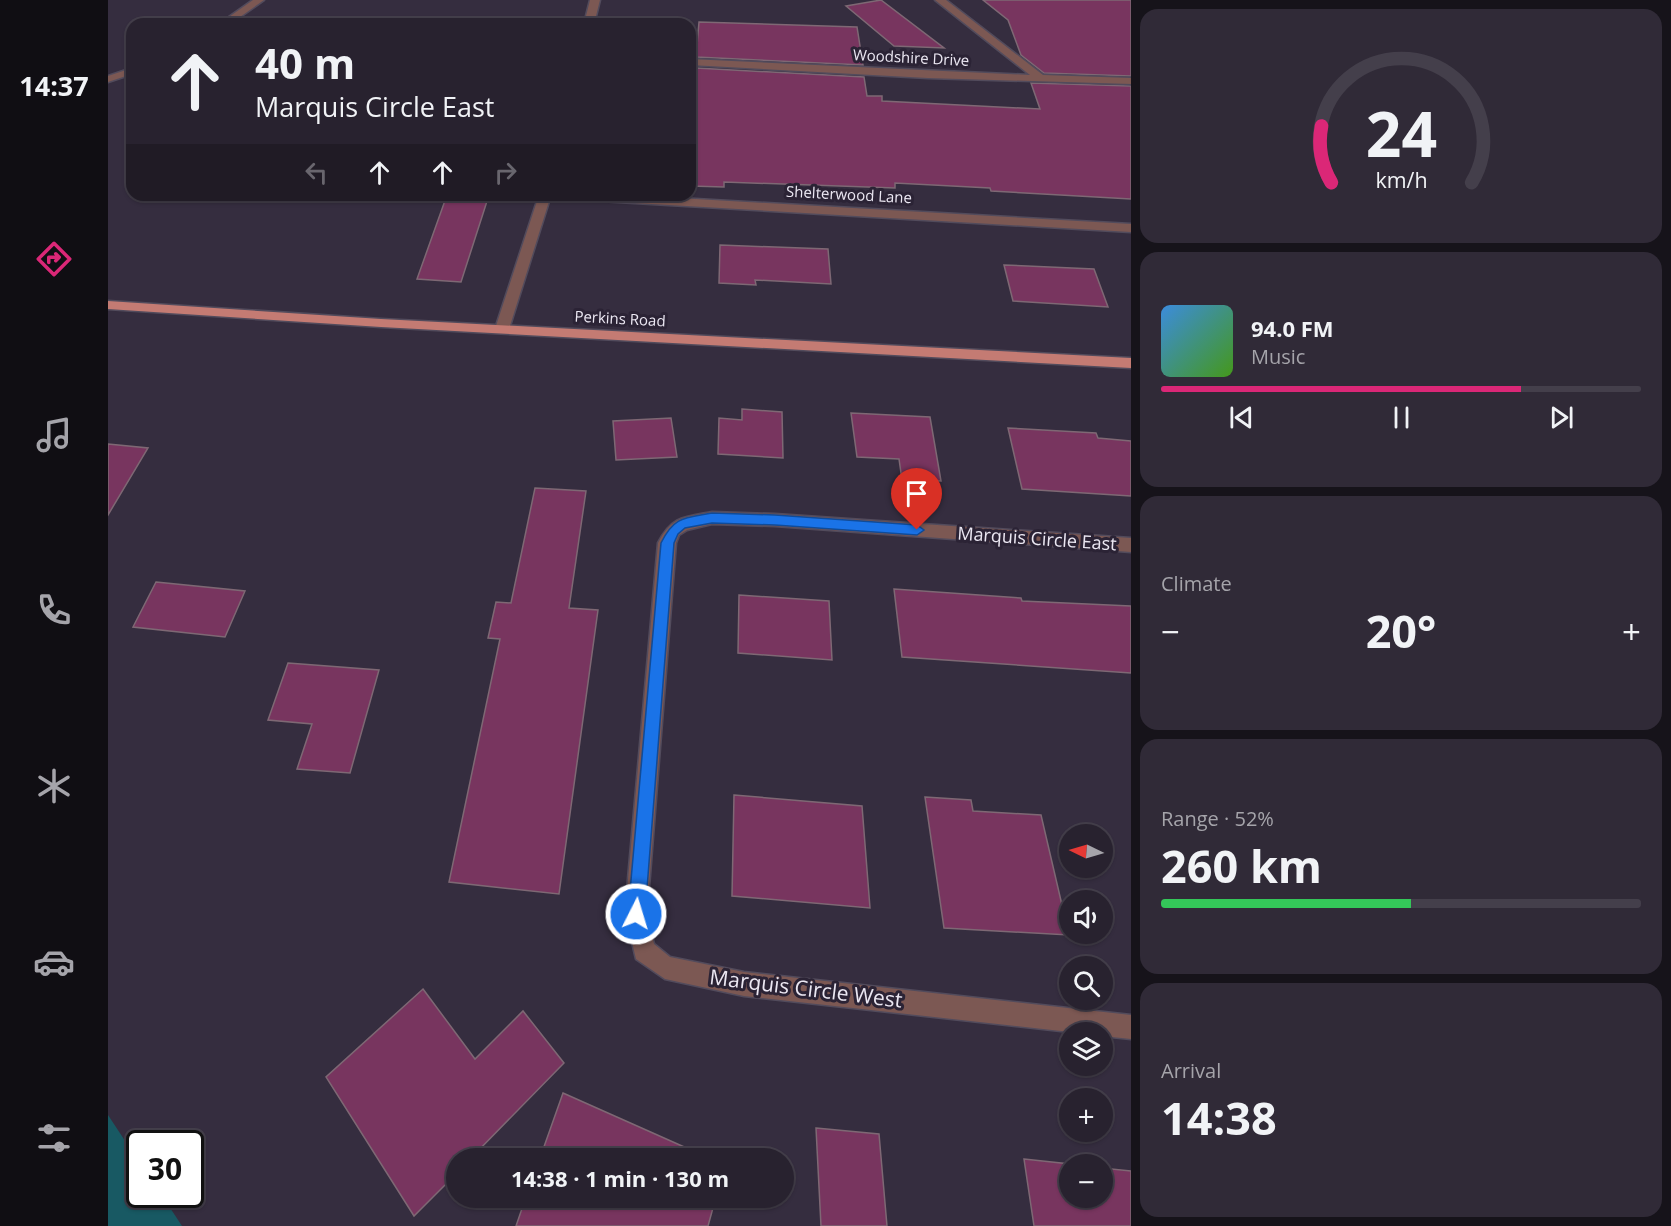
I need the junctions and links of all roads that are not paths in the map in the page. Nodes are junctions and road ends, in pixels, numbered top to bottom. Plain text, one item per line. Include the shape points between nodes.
1 (259, 0) edge
2 (595, 0) edge
3 (940, 0) edge
4 (233, 18) edge
5 (590, 18) edge
6 (696, 62) edge
7 (126, 73) edge
8 (1040, 78) junction
9 (108, 79) edge
10 (1131, 81) edge
11 (543, 201) edge
12 (668, 201) edge
13 (1131, 228) edge
14 (108, 305) edge
15 (502, 329) junction
16 (1131, 363) edge
17 (1131, 545) edge
18 (655, 688) joint
19 (1131, 1027) edge

1 - 4 street
2 - 5 street
3 - 8 street
6 - 8 street, Woodshire Drive
7 - 9 street
8 - 10 street, Woodshire Drive
11 - 15 street
12 - 13 street, Shelterwood Lane
14 - 15 main road, Perkins Road
15 - 16 main road, Perkins Road
17 - 18 street, Marquis Circle East via 775,520 712,518 682,524 667,543
18 - 19 street, Marquis Circle West via 636,914 644,951 665,967 744,984

